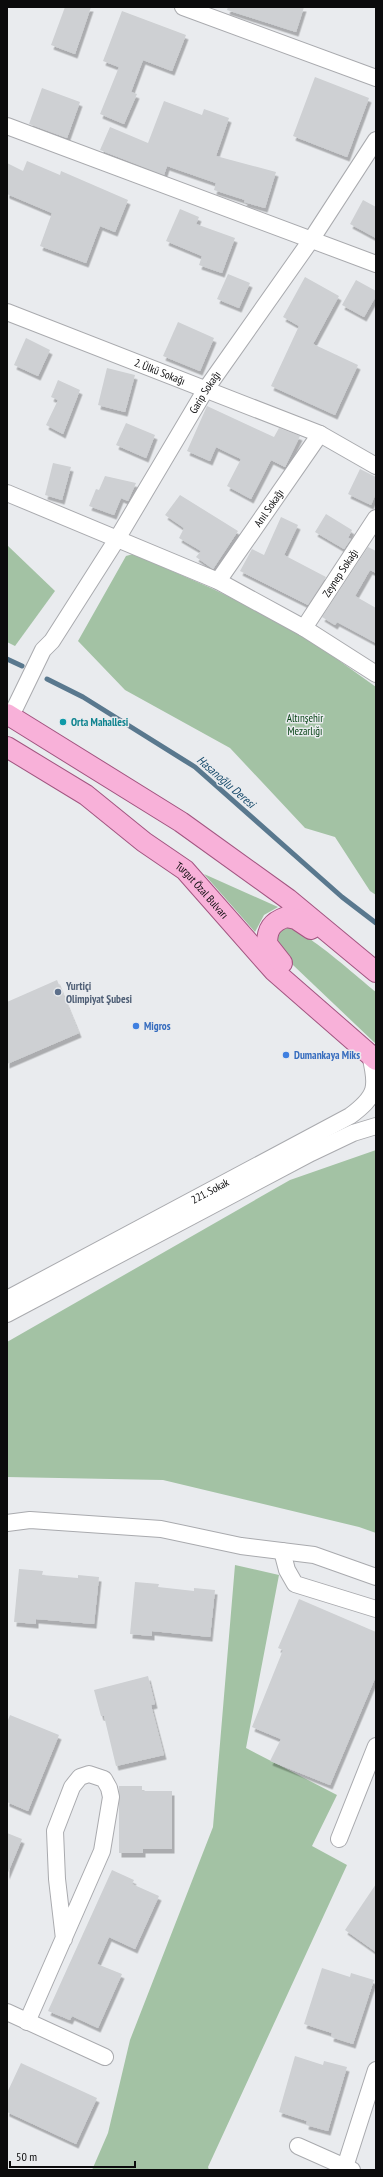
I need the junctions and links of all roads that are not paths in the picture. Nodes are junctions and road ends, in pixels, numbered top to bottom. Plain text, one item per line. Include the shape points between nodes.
1 (183, 7) edge
2 (376, 78) edge
3 (7, 126) edge
4 (376, 140) edge
5 (311, 240) junction
6 (376, 264) edge
7 (7, 312) edge
8 (206, 389) junction
9 (320, 434) junction
10 (376, 466) edge
11 (7, 493) edge
12 (376, 518) edge
13 (117, 539) junction
14 (218, 581) junction
15 (304, 628) junction
16 (376, 674) edge
17 (8, 717) edge
18 (7, 747) edge
19 (376, 972) edge
20 (376, 979) edge
21 (373, 1058) edge
22 (376, 1126) edge
23 (7, 1299) edge
24 (7, 1314) edge
25 (7, 1523) edge
26 (282, 1551) junction
27 (376, 1577) edge
28 (376, 1609) edge
29 (376, 1746) edge
30 (339, 1839) dead end
31 (64, 1939) junction
32 (7, 2012) edge
33 (27, 2022) junction
34 (105, 2057) dead end
35 (376, 2070) edge
36 (298, 2146) dead end
37 (349, 2168) edge

1 - 2 street
3 - 5 street
4 - 5 street, Garip Sokağı
5 - 6 street
5 - 8 street, Garip Sokağı
7 - 8 street, 2. Ülkü Sokağı
8 - 9 street, 2. Ülkü Sokağı
8 - 13 street, Garip Sokağı
9 - 10 street, 2. Ülkü Sokağı
9 - 14 street, Anıl Sokağı
11 - 13 street
12 - 15 street, Zeynep Sokağı
13 - 14 street
13 - 17 street, Garip Sokağı via 44,650
14 - 15 street
15 - 16 street
17 - 19 main road via 181,822 288,899
18 - 21 main road, Turgut Özal Bulvarı via 86,795 144,842 184,870 274,971
20 - 21 main road via 296,919 282,918 268,931 267,944 272,953 336,1016
21 - 23 street, 221. Sokak via 374,1089 366,1104 350,1116
22 - 24 street, 221. Sokak via 353,1133 311,1153
25 - 26 street via 30,1520 161,1529 241,1546
26 - 27 street via 314,1555
26 - 28 street via 287,1570 295,1584
29 - 30 street
31 - 31 street via 102,1851 107,1824 110,1788 104,1779 89,1774 80,1777 72,1787 55,1831
31 - 33 street
32 - 33 street
33 - 34 street
35 - 37 street
36 - 37 street

